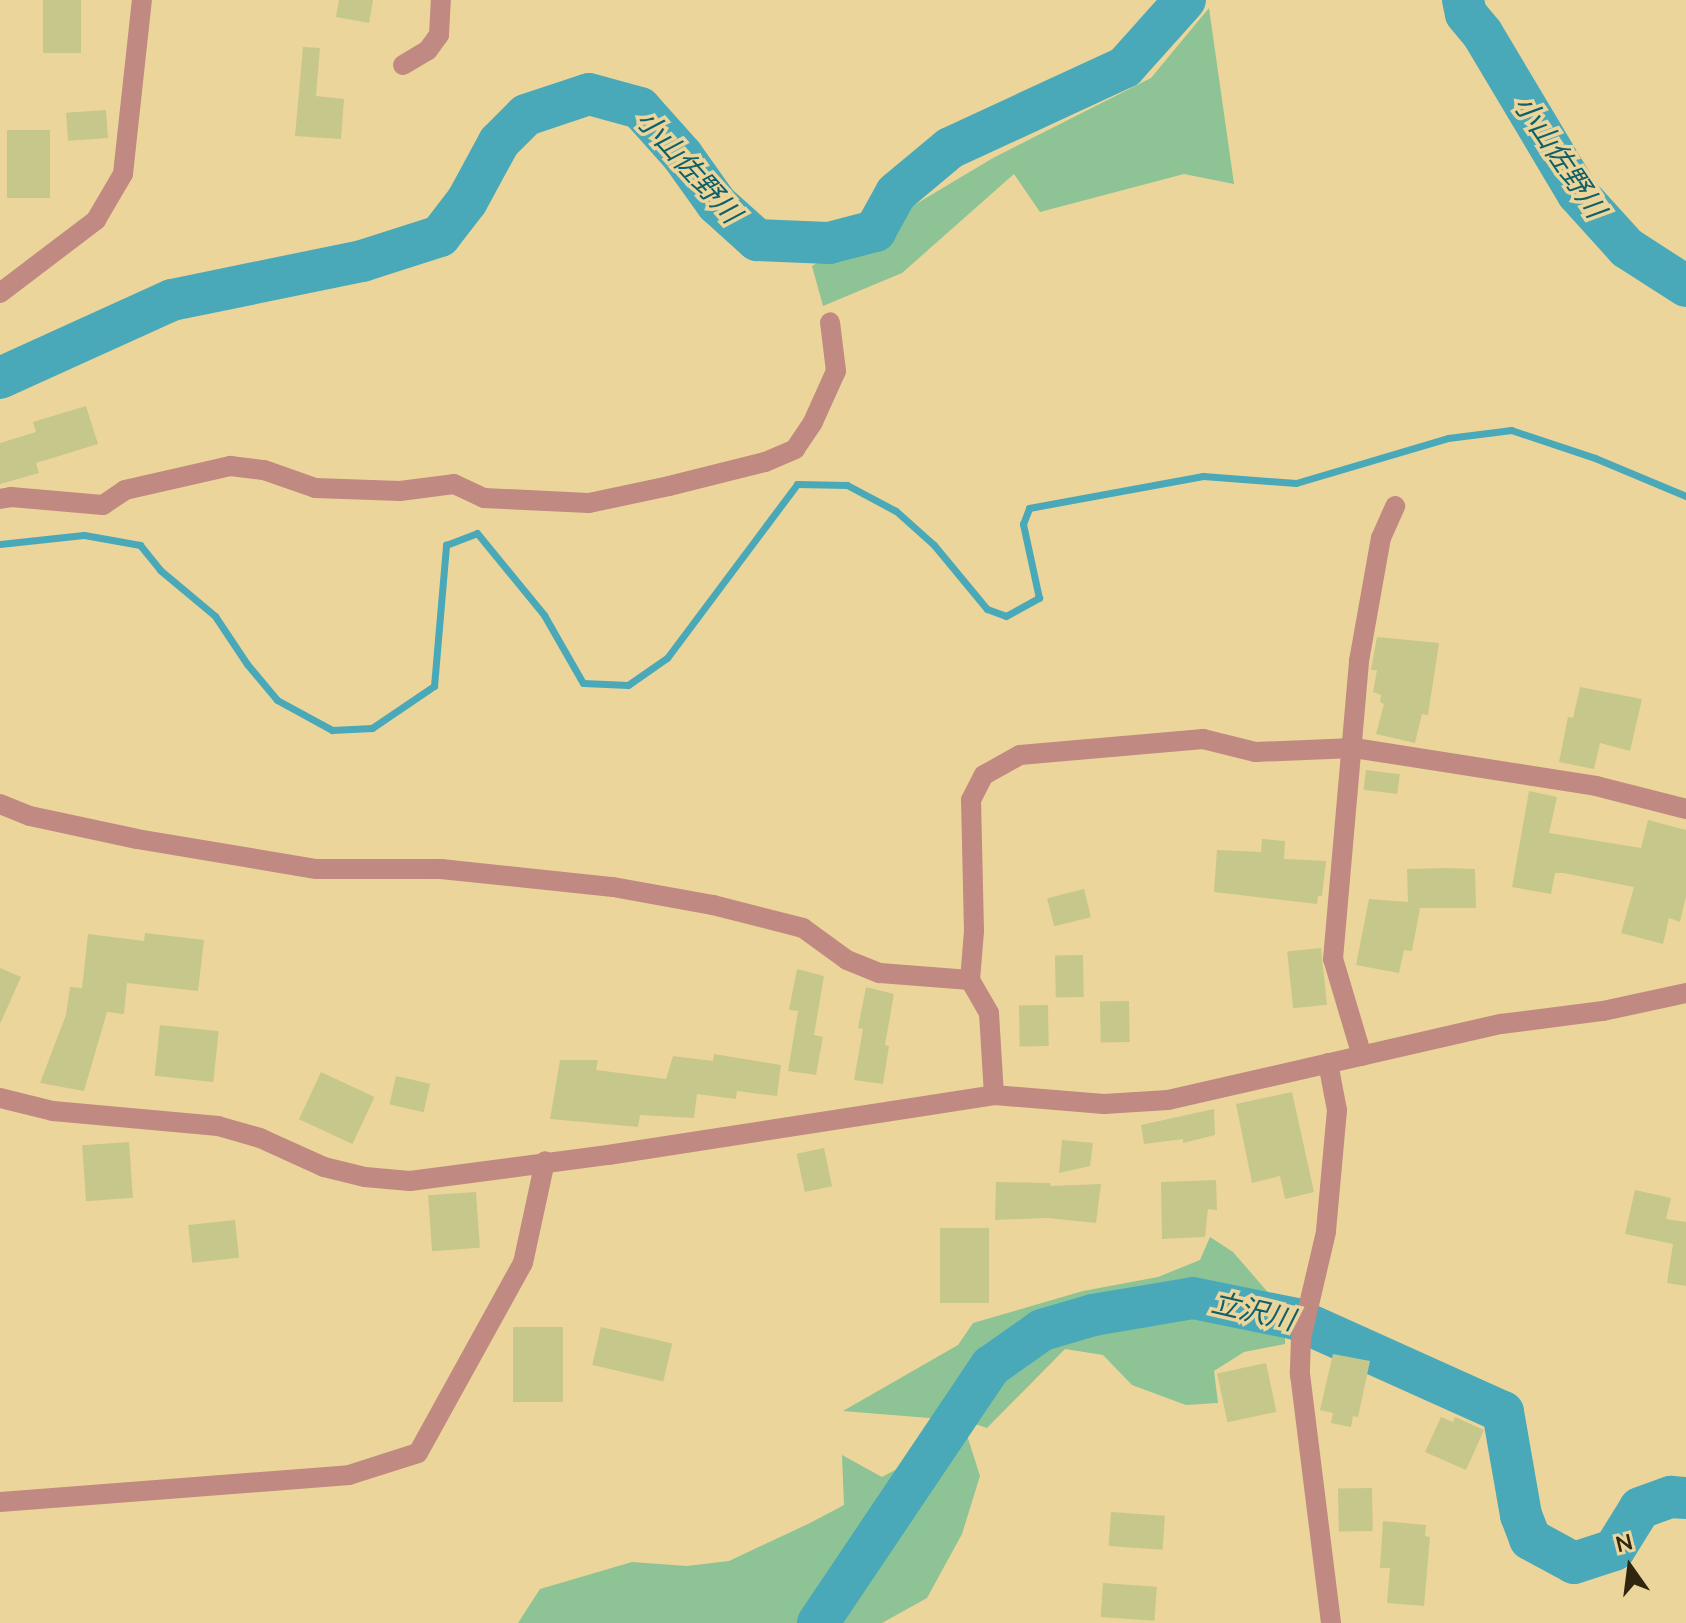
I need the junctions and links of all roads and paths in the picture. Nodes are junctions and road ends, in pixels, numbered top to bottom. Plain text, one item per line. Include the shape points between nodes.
1 (142, 0) edge
2 (441, 0) edge
3 (403, 65) dead end
4 (0, 293) edge
5 (830, 322) dead end
6 (0, 499) edge
7 (1395, 506) dead end
8 (1354, 748) junction
9 (0, 804) edge
10 (1686, 809) edge
11 (970, 980) junction
12 (1686, 993) edge
13 (1362, 1056) junction
14 (1328, 1063) junction
15 (994, 1095) junction
16 (0, 1098) edge
17 (545, 1161) junction
18 (0, 1502) edge
19 (1331, 1623) edge

1 - 4 street via 123,174 96,220
2 - 3 street via 439,35 428,50
5 - 6 street via 836,371 795,449 765,462 669,486 589,503 559,502 484,498 454,484 400,491 315,488 264,470 230,466 125,490 103,505
7 - 8 street via 1381,538 1362,646
8 - 10 street via 1596,786
8 - 11 street via 1255,752 1203,739 1020,755 984,775 971,800
8 - 13 street via 1333,959
9 - 11 street via 30,816 137,839 317,869 441,869 656,895 803,928 847,960 880,973
11 - 15 street via 989,1013
12 - 13 street via 1603,1011 1501,1024
13 - 14 street
14 - 15 street via 1168,1100 1104,1104
14 - 19 street via 1337,1110 1328,1217 1301,1339 1300,1374
15 - 17 street
16 - 17 street via 53,1111 218,1126 365,1177 410,1181
17 - 18 street via 523,1263 418,1453 349,1475

